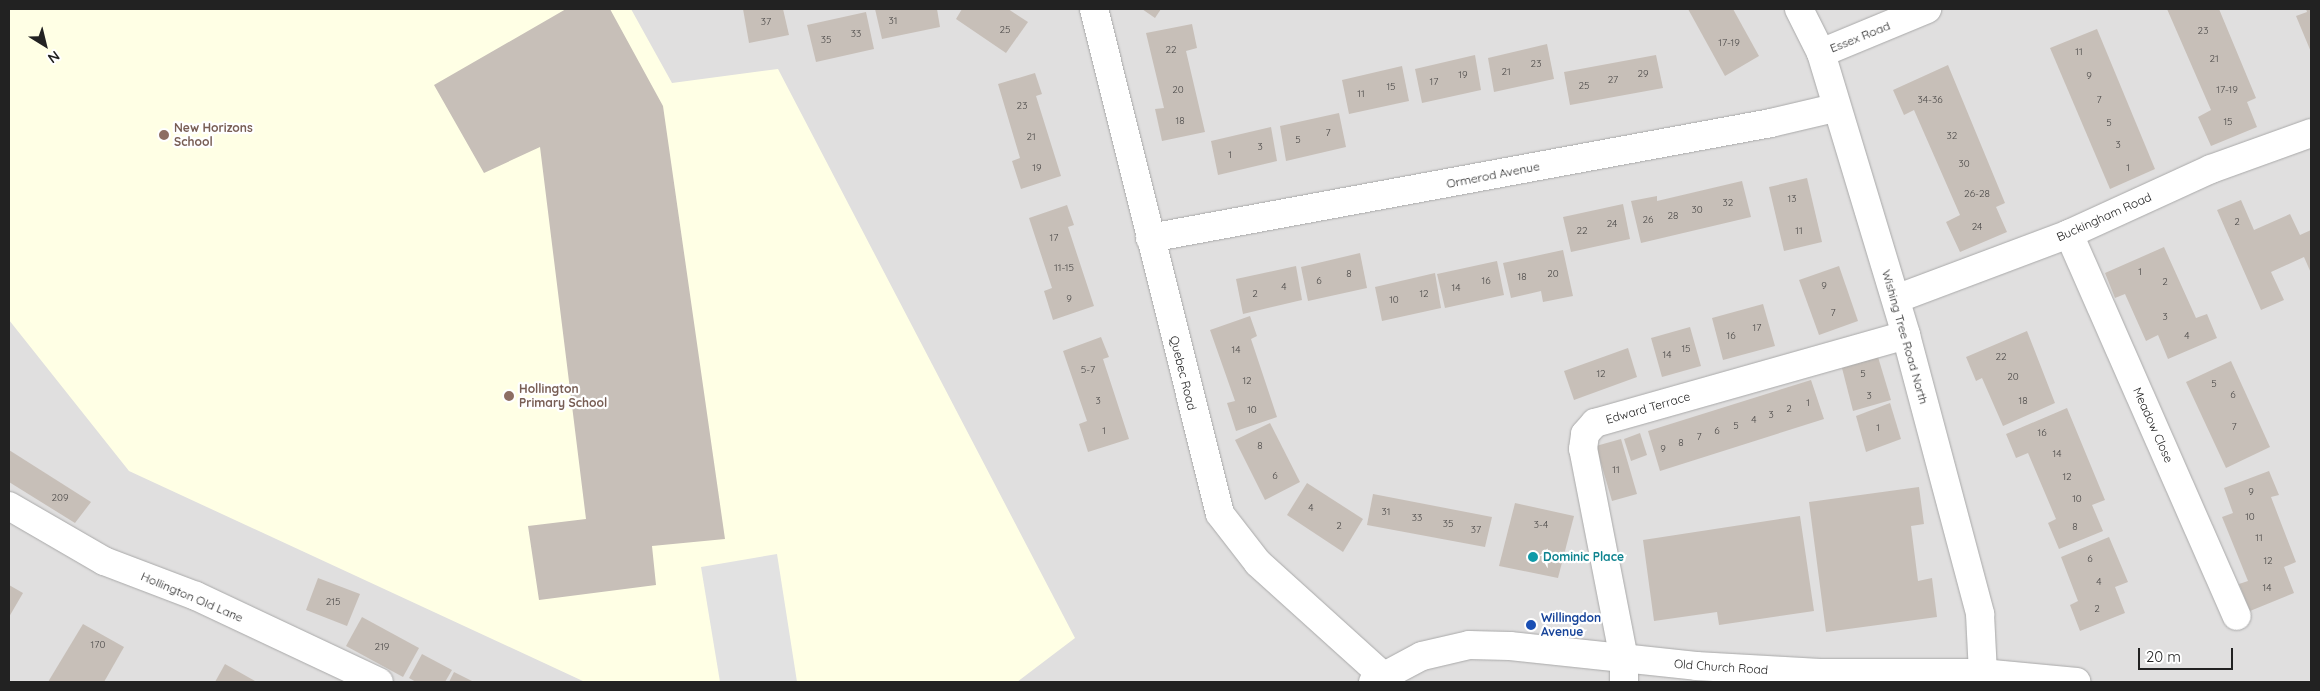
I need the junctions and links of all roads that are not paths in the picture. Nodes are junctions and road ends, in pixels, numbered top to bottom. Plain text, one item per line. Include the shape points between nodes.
1 (1094, 9) edge
2 (1799, 9) edge
3 (1927, 9) edge
4 (1821, 53) junction
5 (1835, 108) junction
6 (2311, 133) edge
7 (2069, 234) junction
8 (1150, 238) junction
9 (1896, 299) junction
10 (1906, 335) junction
11 (9, 506) edge
12 (2237, 616) dead end
13 (1624, 670) edge
14 (1983, 673) junction
15 (1378, 679) edge
16 (379, 682) edge
17 (2077, 682) edge

1 - 8 street, Quebec Road
2 - 4 street, Wishing Tree Road North
3 - 4 street, Essex Road
4 - 5 street, Wishing Tree Road North
5 - 8 street, Ormerod Avenue via 1771,123
5 - 9 street, Wishing Tree Road North
6 - 7 street, Buckingham Road via 2211,168
7 - 9 street, Buckingham Road
7 - 12 street, Meadow Close
8 - 15 street, Quebec Road via 1220,514 1258,563
9 - 10 street, Wishing Tree Road North
10 - 13 street, Edward Terrace via 1596,423 1585,434 1583,449
10 - 14 street, Wishing Tree Road North via 1980,614
11 - 16 street, Hollington Old Lane via 104,561 196,596
13 - 14 street, Old Church Road
13 - 15 street, Old Church Road via 1510,646 1469,645 1422,656
14 - 17 street, Old Church Road

